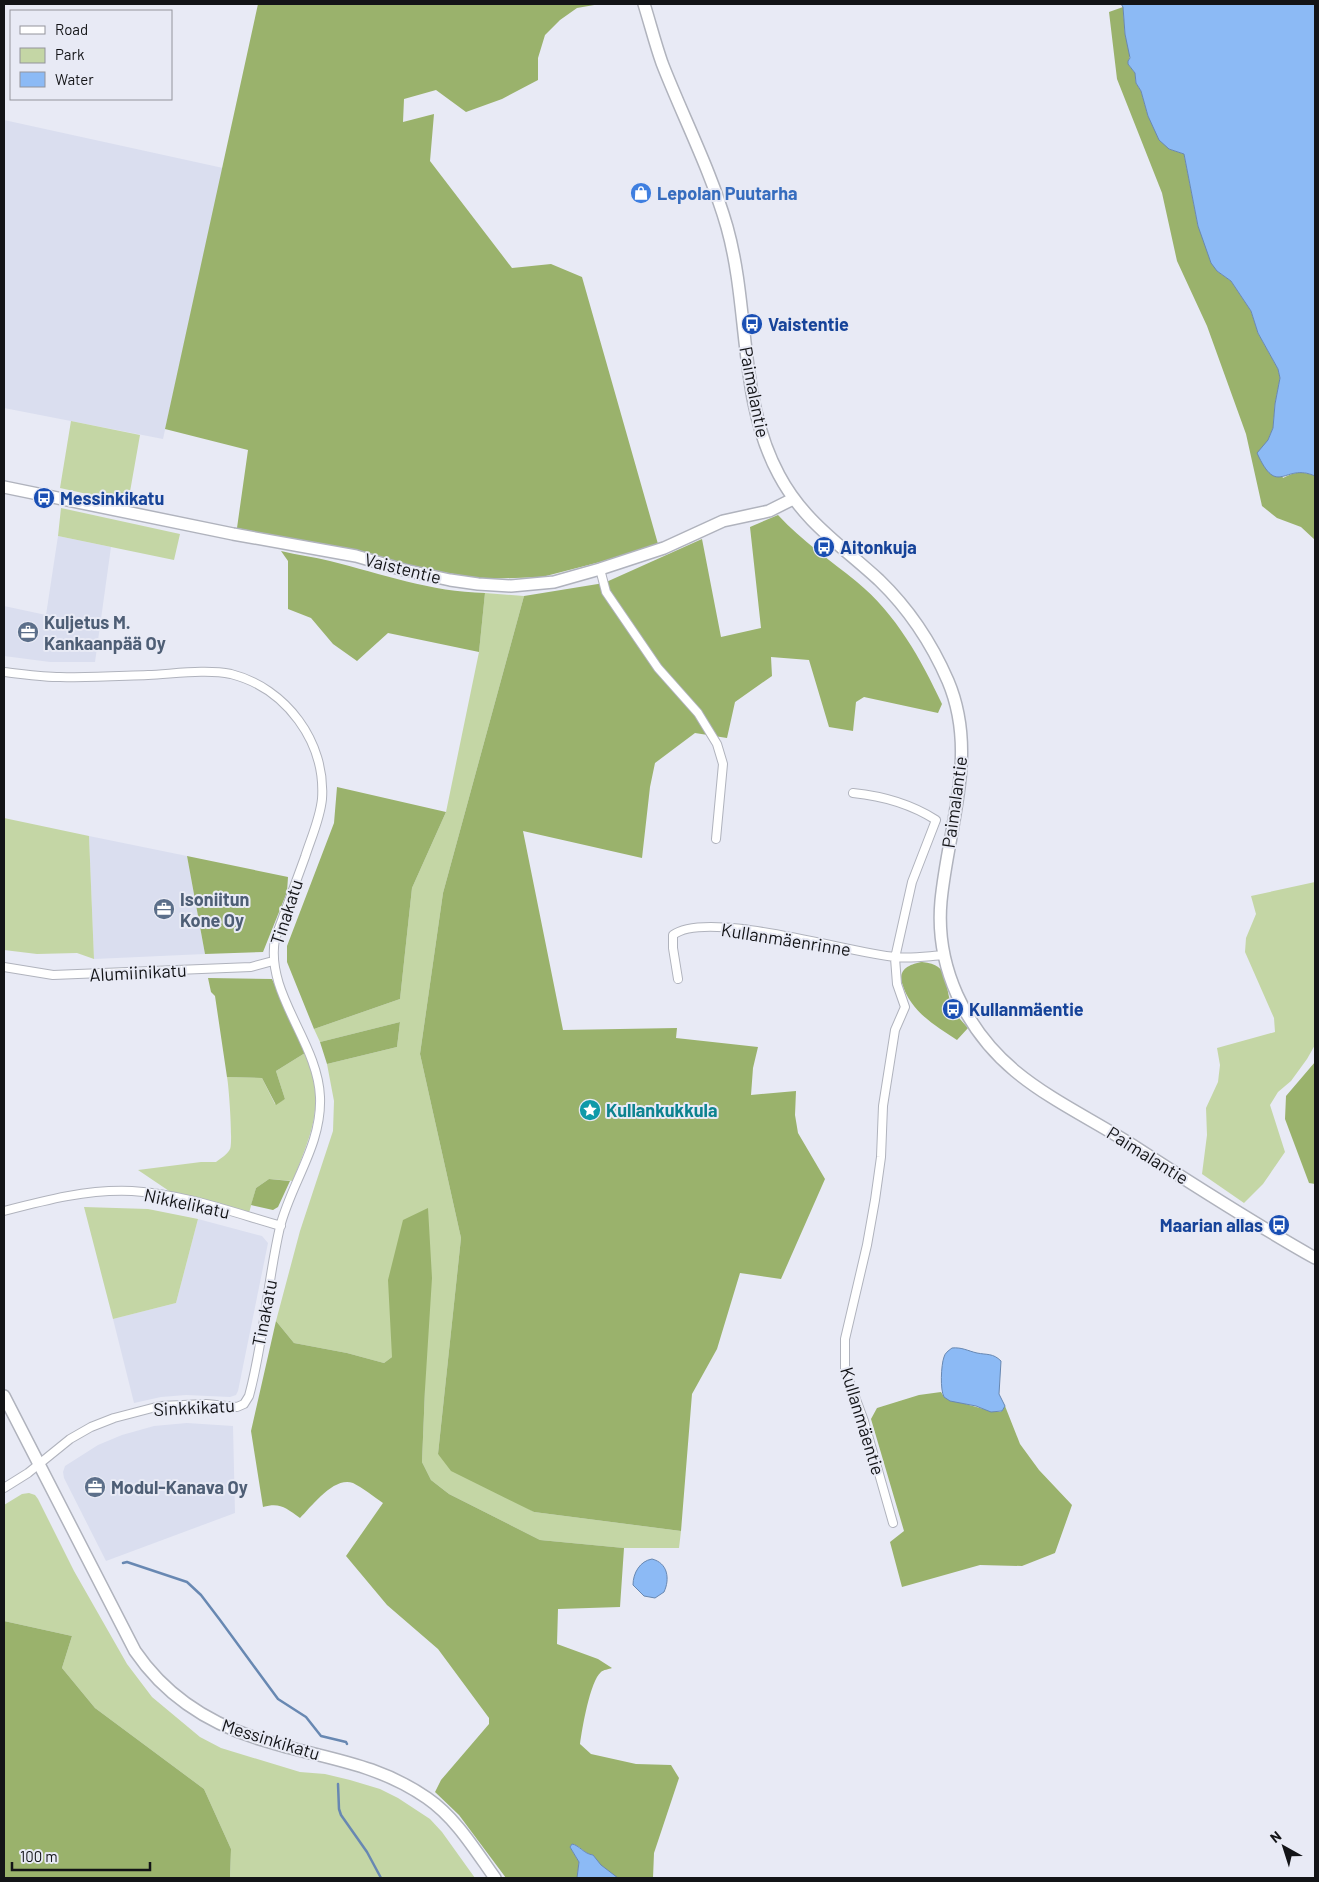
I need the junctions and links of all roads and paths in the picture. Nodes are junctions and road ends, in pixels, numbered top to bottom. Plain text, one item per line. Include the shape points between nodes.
1 (644, 4) edge
2 (4, 487) edge
3 (793, 498) junction
4 (600, 568) junction
5 (4, 672) edge
6 (853, 793) dead end
7 (716, 839) dead end
8 (944, 955) junction
9 (895, 958) junction
10 (273, 961) junction
11 (4, 967) edge
12 (678, 979) dead end
13 (4, 1211) edge
14 (281, 1226) junction
15 (1315, 1258) edge
16 (4, 1396) edge
17 (244, 1404) joint
18 (39, 1464) junction
19 (4, 1488) edge
20 (893, 1523) dead end
21 (495, 1878) edge

1 - 3 street, Paimalantie via 662,62 727,226 755,410 768,453
2 - 4 street, Vaistentie via 356,556 404,570 478,584 511,586 547,582
3 - 4 street, Vaistentie via 769,510 723,521 664,548
3 - 8 street, Paimalantie via 825,535 880,582 903,607 932,649 954,696 961,730 962,761 940,905
4 - 7 street via 606,592 658,668 698,713 717,744 723,764
5 - 10 street, Tinakatu via 60,677 216,672 254,683 287,706 303,726 315,751 322,775 322,800 275,939
6 - 9 street, Kullanmäentie via 892,800 919,809 936,820 912,882
8 - 9 street, Kullanmäenrinne
8 - 15 street, Paimalantie via 952,986 964,1011 985,1040 1013,1069 1035,1086
9 - 12 street, Kullanmäenrinne via 739,928 693,927 673,935
9 - 20 street, Kullanmäentie via 905,1007 895,1030 875,1200 846,1330 844,1355 845,1370 864,1422
10 - 11 street, Alumiinikatu via 251,966 53,975
10 - 14 street, Tinakatu via 279,984 313,1061 320,1099 315,1138
13 - 14 street, Nikkelikatu via 81,1194 131,1191 177,1197
14 - 17 street, Tinakatu via 250,1392
16 - 18 street, Messinkikatu
17 - 18 street, Sinkkikatu via 229,1407 184,1404 137,1411 70,1439
18 - 19 street, Sinkkikatu
18 - 21 street, Messinkikatu via 135,1651 163,1684 201,1714 241,1733 362,1765 405,1784 443,1811

